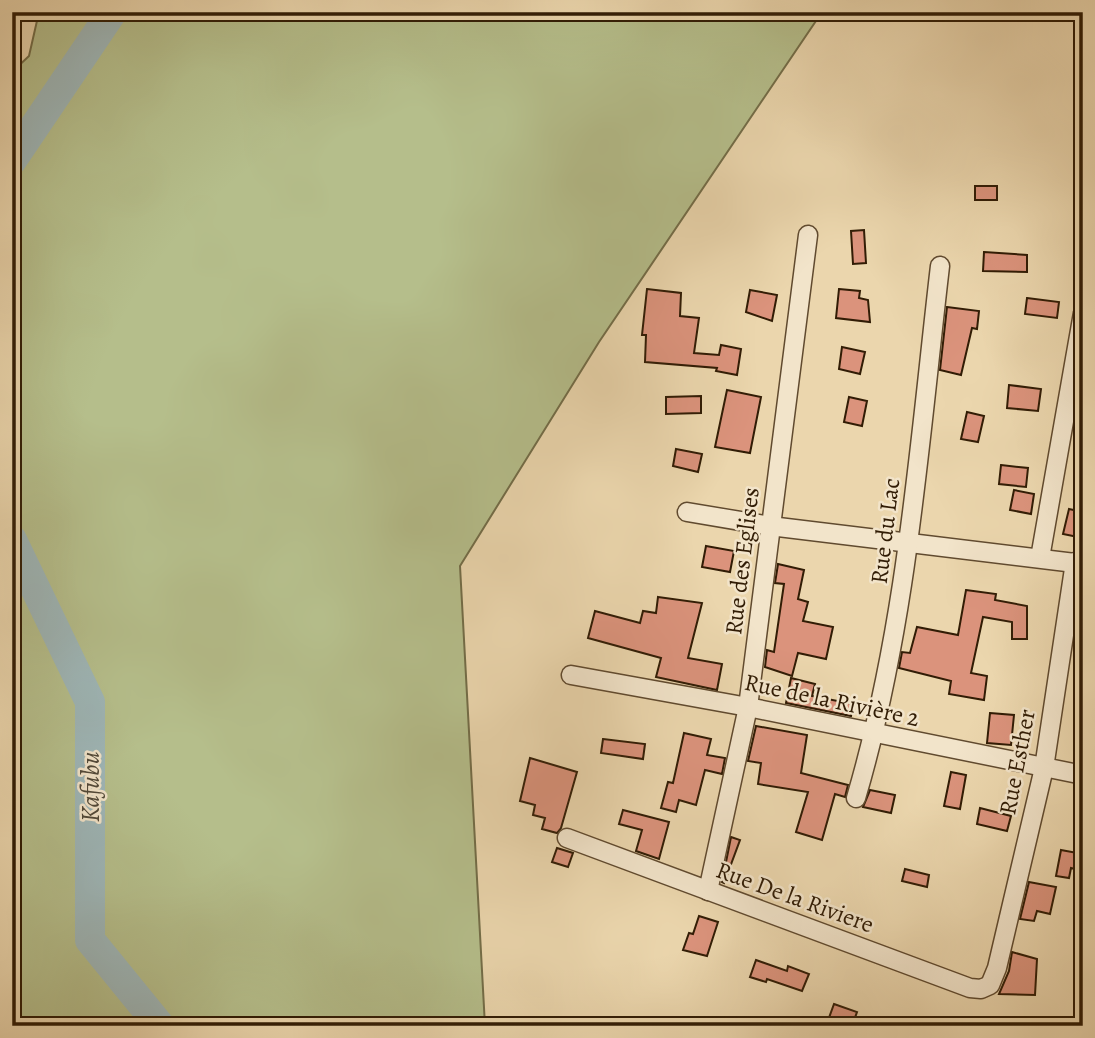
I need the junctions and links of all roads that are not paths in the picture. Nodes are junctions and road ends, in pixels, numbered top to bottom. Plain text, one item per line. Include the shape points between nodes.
1 (808, 235) dead end
2 (940, 266) dead end
3 (1083, 313) edge
4 (687, 512) dead end
5 (770, 526) junction
6 (909, 541) junction
7 (1040, 558) junction
8 (1079, 563) edge
9 (571, 675) dead end
10 (748, 707) junction
11 (875, 734) junction
12 (1044, 768) junction
13 (1083, 775) edge
14 (856, 798) dead end
15 (567, 838) dead end
16 (708, 891) junction
17 (997, 968) joint

1 - 5 street, Rue des Eglises
2 - 6 street, Rue du Lac
3 - 7 street
4 - 5 street
5 - 6 street
5 - 10 street, Rue des Eglises
6 - 7 street
6 - 11 street, Rue du Lac
7 - 8 street
8 - 12 street, Rue Esther
9 - 10 street, Rue de la Rivière 2
10 - 11 street, Rue de la Rivière 2
10 - 16 street, Rue des Eglises
11 - 12 street, Rue de la Rivière 2
11 - 14 street, Rue du Lac
12 - 13 street, Rue de la Rivière 2
12 - 17 street, Rue Esther
15 - 16 street, Rue De la Riviere
16 - 17 street, Rue De la Riviere via 970,988 990,985

